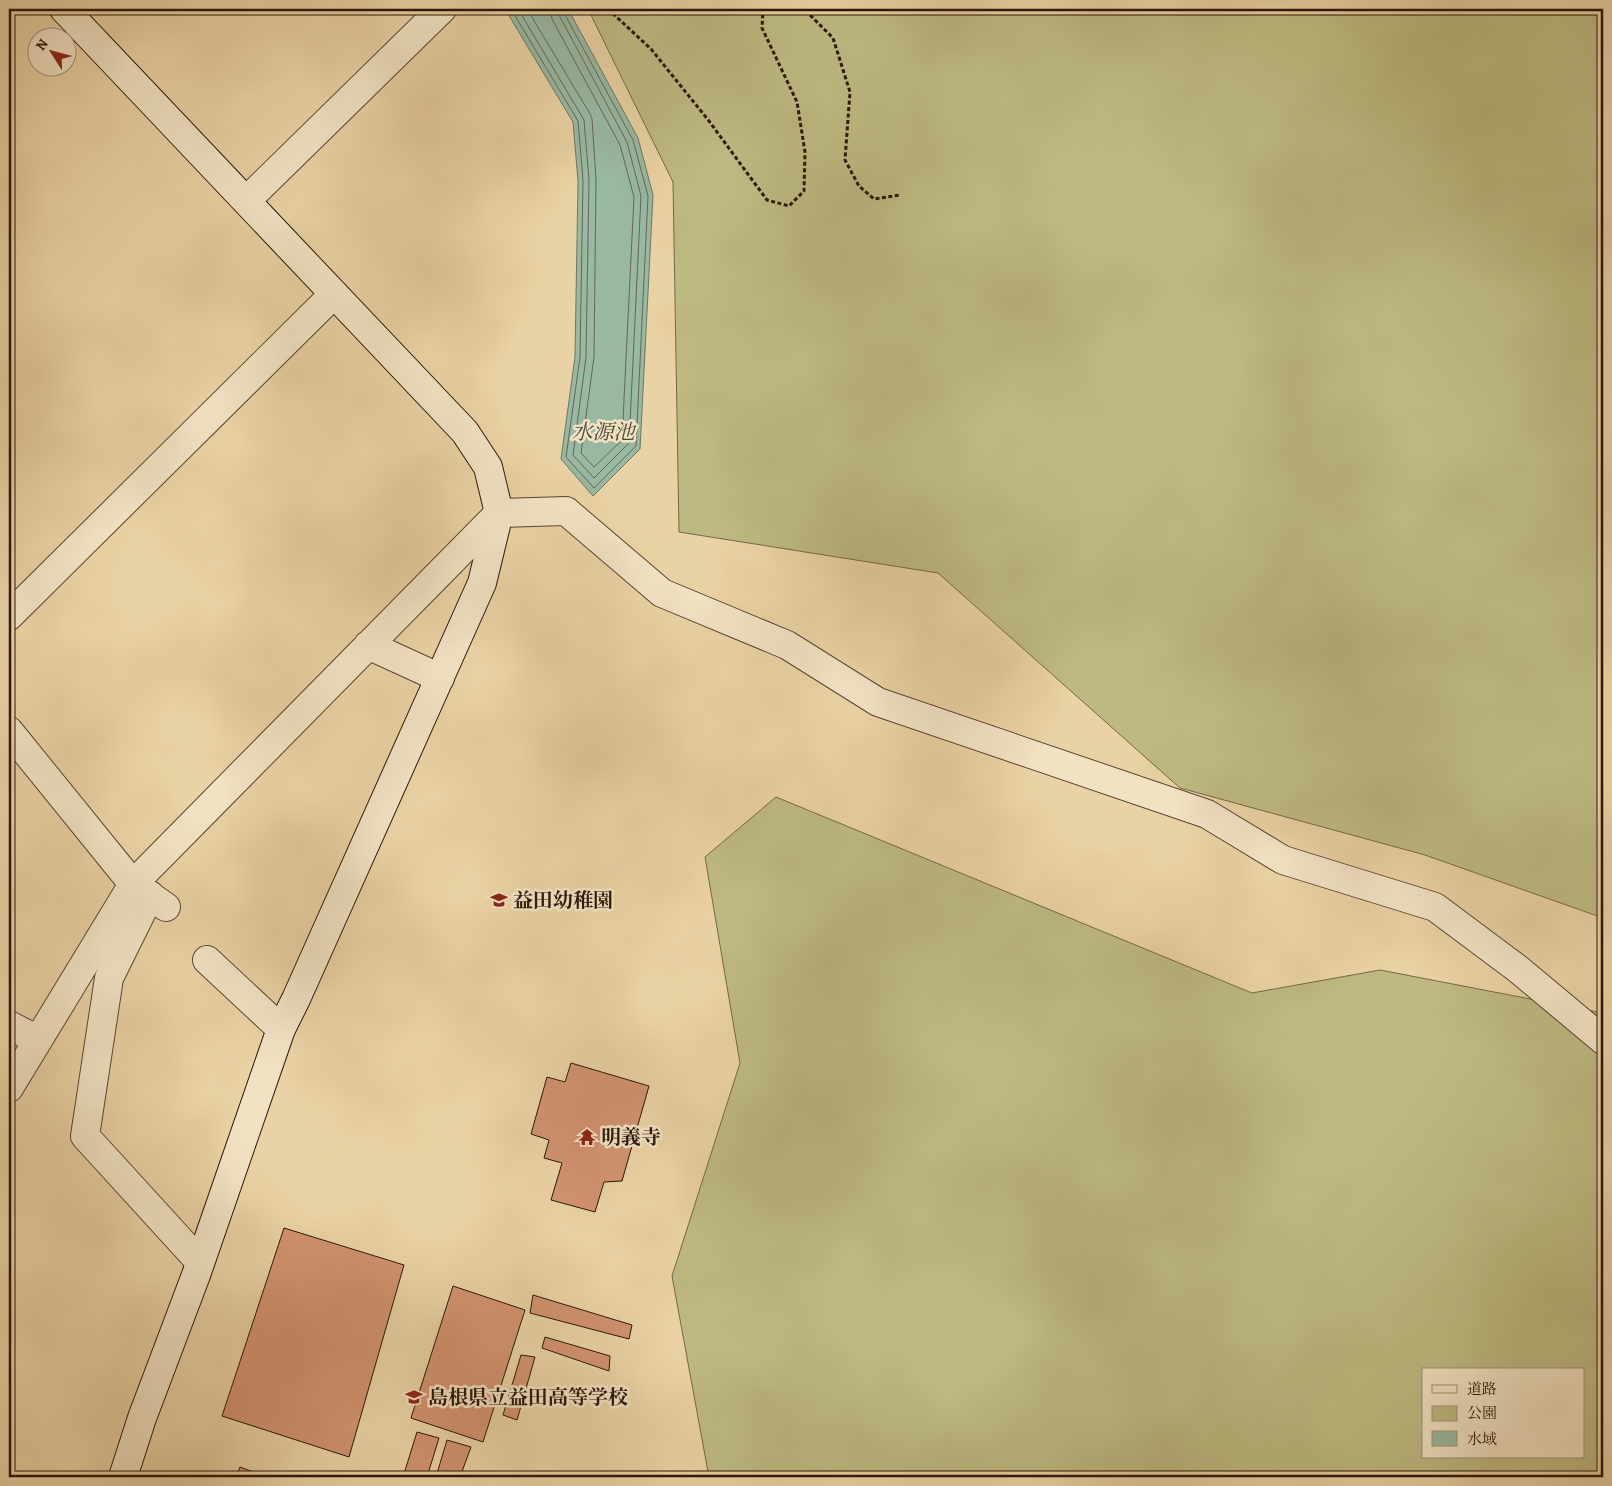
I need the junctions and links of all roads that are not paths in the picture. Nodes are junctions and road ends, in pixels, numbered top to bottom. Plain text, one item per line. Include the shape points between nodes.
1 (64, 9) edge
2 (442, 9) edge
3 (247, 200) junction
4 (334, 294) junction
5 (499, 513) junction
6 (9, 616) edge
7 (368, 645) junction
8 (440, 678) junction
9 (9, 731) edge
10 (150, 895) junction
11 (207, 960) dead end
12 (9, 1025) edge
13 (282, 1029) junction
14 (38, 1040) junction
15 (1603, 1040) edge
16 (9, 1088) edge
17 (200, 1262) junction
18 (123, 1477) edge

1 - 3 street
2 - 3 street
3 - 4 street
4 - 5 street via 465,432 488,467
4 - 6 street
5 - 7 street
5 - 8 street via 482,583
5 - 15 street via 566,511 662,593 787,646 878,702 1207,814 1283,860 1435,907 1518,969
7 - 8 street
7 - 10 street
8 - 13 street
9 - 10 street
10 - 14 street
10 - 17 street via 109,978 85,1136
11 - 13 street
12 - 14 street
13 - 17 street
14 - 16 street
17 - 18 street

